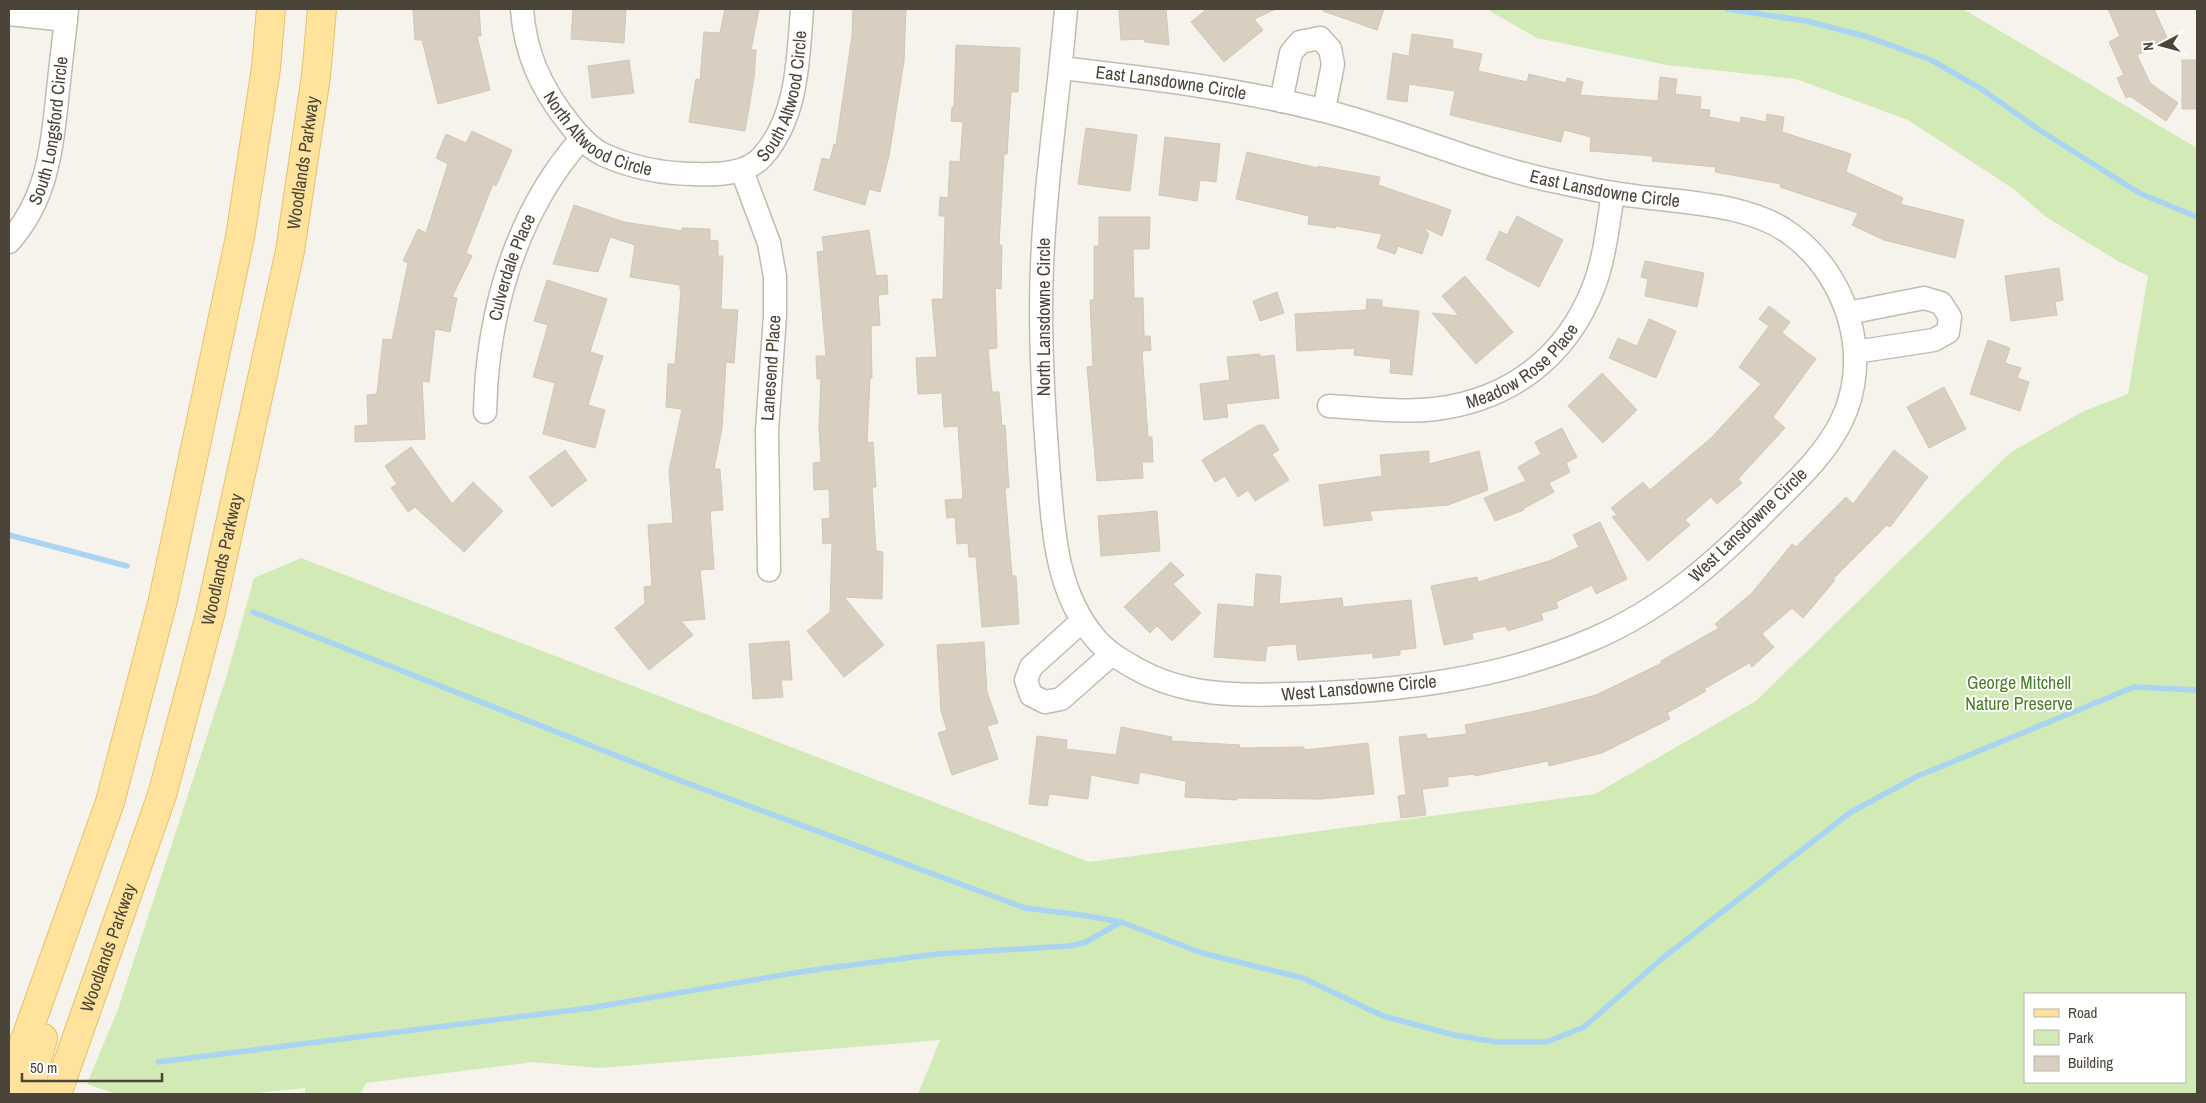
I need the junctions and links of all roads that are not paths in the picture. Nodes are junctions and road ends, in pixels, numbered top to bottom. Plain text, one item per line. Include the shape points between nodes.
1 (271, 9) edge
2 (322, 9) edge
3 (522, 9) edge
4 (802, 9) edge
5 (1066, 9) edge
6 (9, 14) edge
7 (67, 14) edge
8 (1062, 68) junction
9 (1281, 100) junction
10 (1324, 110) junction
11 (581, 139) junction
12 (742, 171) junction
13 (1613, 193) junction
14 (9, 242) edge
15 (1850, 321) junction
16 (1855, 352) junction
17 (1329, 406) dead end
18 (485, 412) dead end
19 (769, 570) dead end
20 (1089, 629) junction
21 (1112, 654) junction
22 (110, 802) junction
23 (9, 1085) edge
24 (34, 1094) edge
25 (57, 1094) edge

1 - 22 main road via 266,68 240,237 163,600
2 - 25 main road, Woodlands Parkway via 316,76 290,251 210,615 162,795
3 - 11 street, North Altwood Circle via 526,40 541,83
4 - 12 street, South Altwood Circle via 798,60 784,125 762,157
5 - 8 street, North Lansdowne Circle
6 - 7 street
7 - 14 street, South Longsford Circle via 46,174 23,226
8 - 9 street, East Lansdowne Circle via 1212,87
8 - 20 street, North Lansdowne Circle via 1042,260 1043,405 1057,550 1067,589
9 - 10 street, East Lansdowne Circle
9 - 10 street via 1291,53 1300,42 1320,38 1330,49 1332,64
10 - 13 street, East Lansdowne Circle via 1509,170
11 - 12 street, North Altwood Circle via 603,154 656,171 704,174
11 - 18 street, Culverdale Place via 552,175 522,230 490,338
12 - 19 street, Lanesend Place via 769,243 775,278 767,430
13 - 15 street, East Lansdowne Circle via 1742,212 1770,222 1792,234 1825,266 1841,294
13 - 17 street, Meadow Rose Place via 1595,284 1570,331 1538,368 1489,397 1466,404 1434,409
15 - 16 street, West Lansdowne Circle
15 - 16 street via 1924,298 1941,303 1950,317 1948,332 1934,340
16 - 21 street, West Lansdowne Circle via 1844,417 1829,443 1801,476 1691,581 1632,620 1592,639 1545,656 1454,679 1412,687 1322,694 1236,696 1212,693 1166,682 1143,673
20 - 21 street, West Lansdowne Circle
20 - 21 street via 1031,667 1026,680 1031,695 1045,702 1061,699
22 - 23 main road
22 - 24 main road via 102,871 37,1055 33,1074

